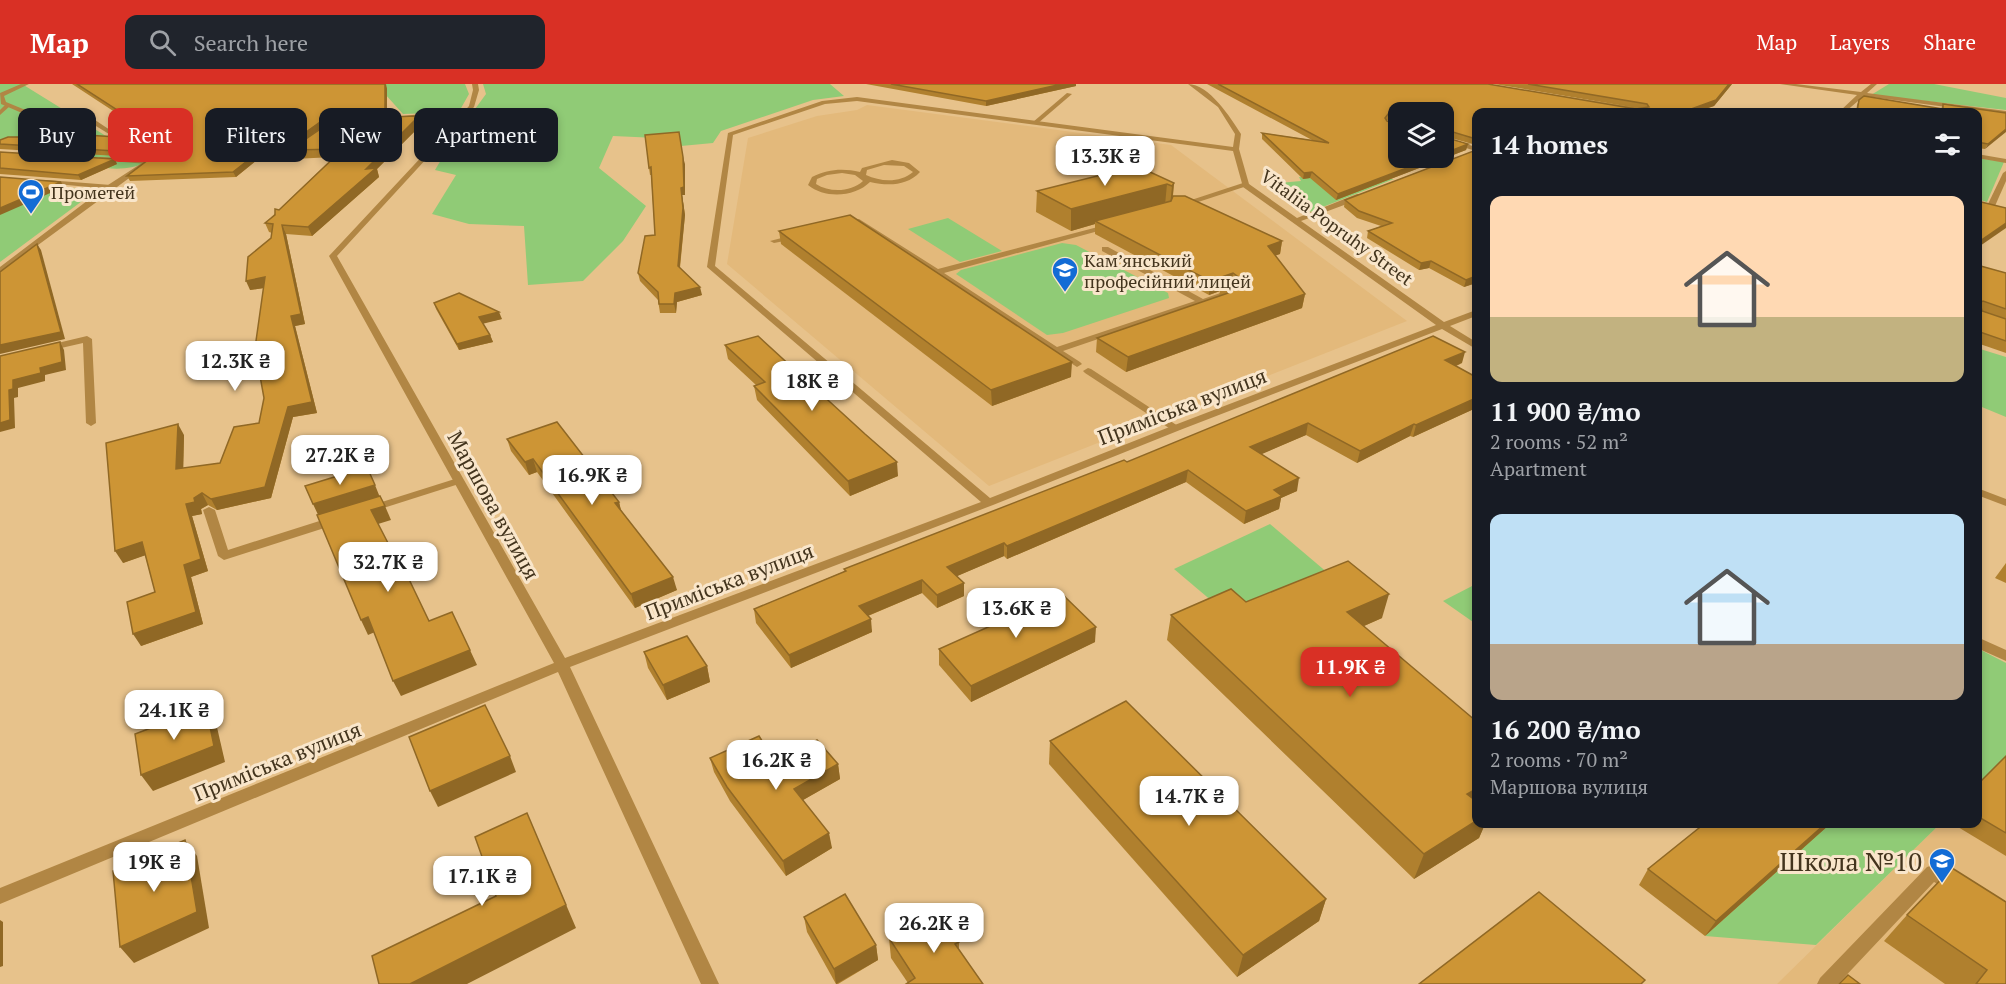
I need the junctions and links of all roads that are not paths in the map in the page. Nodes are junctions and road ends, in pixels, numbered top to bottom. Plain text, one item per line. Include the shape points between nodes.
1 (26, 84) edge
2 (474, 84) edge
3 (1191, 84) edge
4 (1783, 84) edge
5 (1874, 84) edge
6 (1070, 94) dead end
7 (1860, 95) junction
8 (7, 106) junction
9 (470, 108) edge
10 (1846, 108) edge
11 (1972, 108) edge
12 (1982, 109) edge
13 (2006, 112) edge
14 (0, 113) edge
15 (1035, 123) junction
16 (108, 131) edge
17 (1454, 143) edge
18 (1236, 149) junction
19 (1472, 149) edge
20 (1472, 152) edge
21 (1467, 154) edge
22 (1982, 157) edge
23 (2006, 160) edge
24 (148, 162) edge
25 (420, 162) edge
26 (2006, 173) edge
27 (865, 177) junction
28 (33, 181) edge
29 (1246, 185) junction
30 (111, 187) junction
31 (1372, 191) edge
32 (1176, 206) edge
33 (1991, 206) edge
34 (1297, 220) junction
35 (1121, 222) edge
36 (838, 226) edge
37 (806, 234) edge
38 (774, 241) dead end
39 (1105, 249) dead end
40 (0, 271) edge
41 (938, 272) junction
42 (1232, 292) edge
43 (1202, 302) junction
44 (1472, 315) edge
45 (1444, 327) junction
46 (1472, 344) edge
47 (1056, 350) junction
48 (32, 352) edge
49 (1077, 364) dead end
50 (1088, 371) dead end
51 (91, 423) dead end
52 (1176, 428) junction
53 (458, 481) junction
54 (1982, 493) edge
55 (2006, 503) edge
56 (989, 504) junction
57 (209, 510) edge
58 (1982, 644) edge
59 (2006, 656) edge
60 (562, 665) junction
61 (1970, 895) edge
62 (0, 896) edge
63 (710, 984) edge
64 (1826, 984) edge

1 - 8 street via 1,96
2 - 9 street, Маршова вулиця
3 - 18 street, Vitaliia Popruhy Street via 1220,106 1238,134
4 - 7 street
5 - 7 street
6 - 15 street
7 - 10 street
7 - 11 street
8 - 14 street
8 - 16 street via 29,113 73,111
12 - 13 street
15 - 18 street
15 - 56 street via 857,99 824,102 730,134 711,267
17 - 19 street
18 - 29 street, Vitaliia Popruhy Street
20 - 21 street
22 - 23 street
24 - 30 street
25 - 53 street, Маршова вулиця via 333,256
26 - 33 street
27 - 27 street via 896,182 917,172 907,164 891,163 864,169
27 - 27 street via 833,172 814,178 812,184 828,191 845,191 865,184
28 - 30 street
29 - 32 street
29 - 34 street, Vitaliia Popruhy Street
30 - 40 street
31 - 34 street
34 - 45 street, Vitaliia Popruhy Street
35 - 41 street
36 - 41 street via 860,221
37 - 38 street
39 - 43 street
41 - 47 street
42 - 43 street
43 - 47 street
44 - 45 street, Приміська вулиця
45 - 46 street, Vitaliia Popruhy Street
45 - 52 street, Приміська вулиця
47 - 49 street
48 - 51 street via 87,339
50 - 52 street
52 - 56 street, Приміська вулиця
53 - 57 street via 224,556
53 - 60 street, Маршова вулиця
54 - 55 street
56 - 60 street, Приміська вулиця
58 - 59 street
60 - 62 street, Приміська вулиця
60 - 63 street, Маршова вулиця
61 - 64 street via 1933,872

